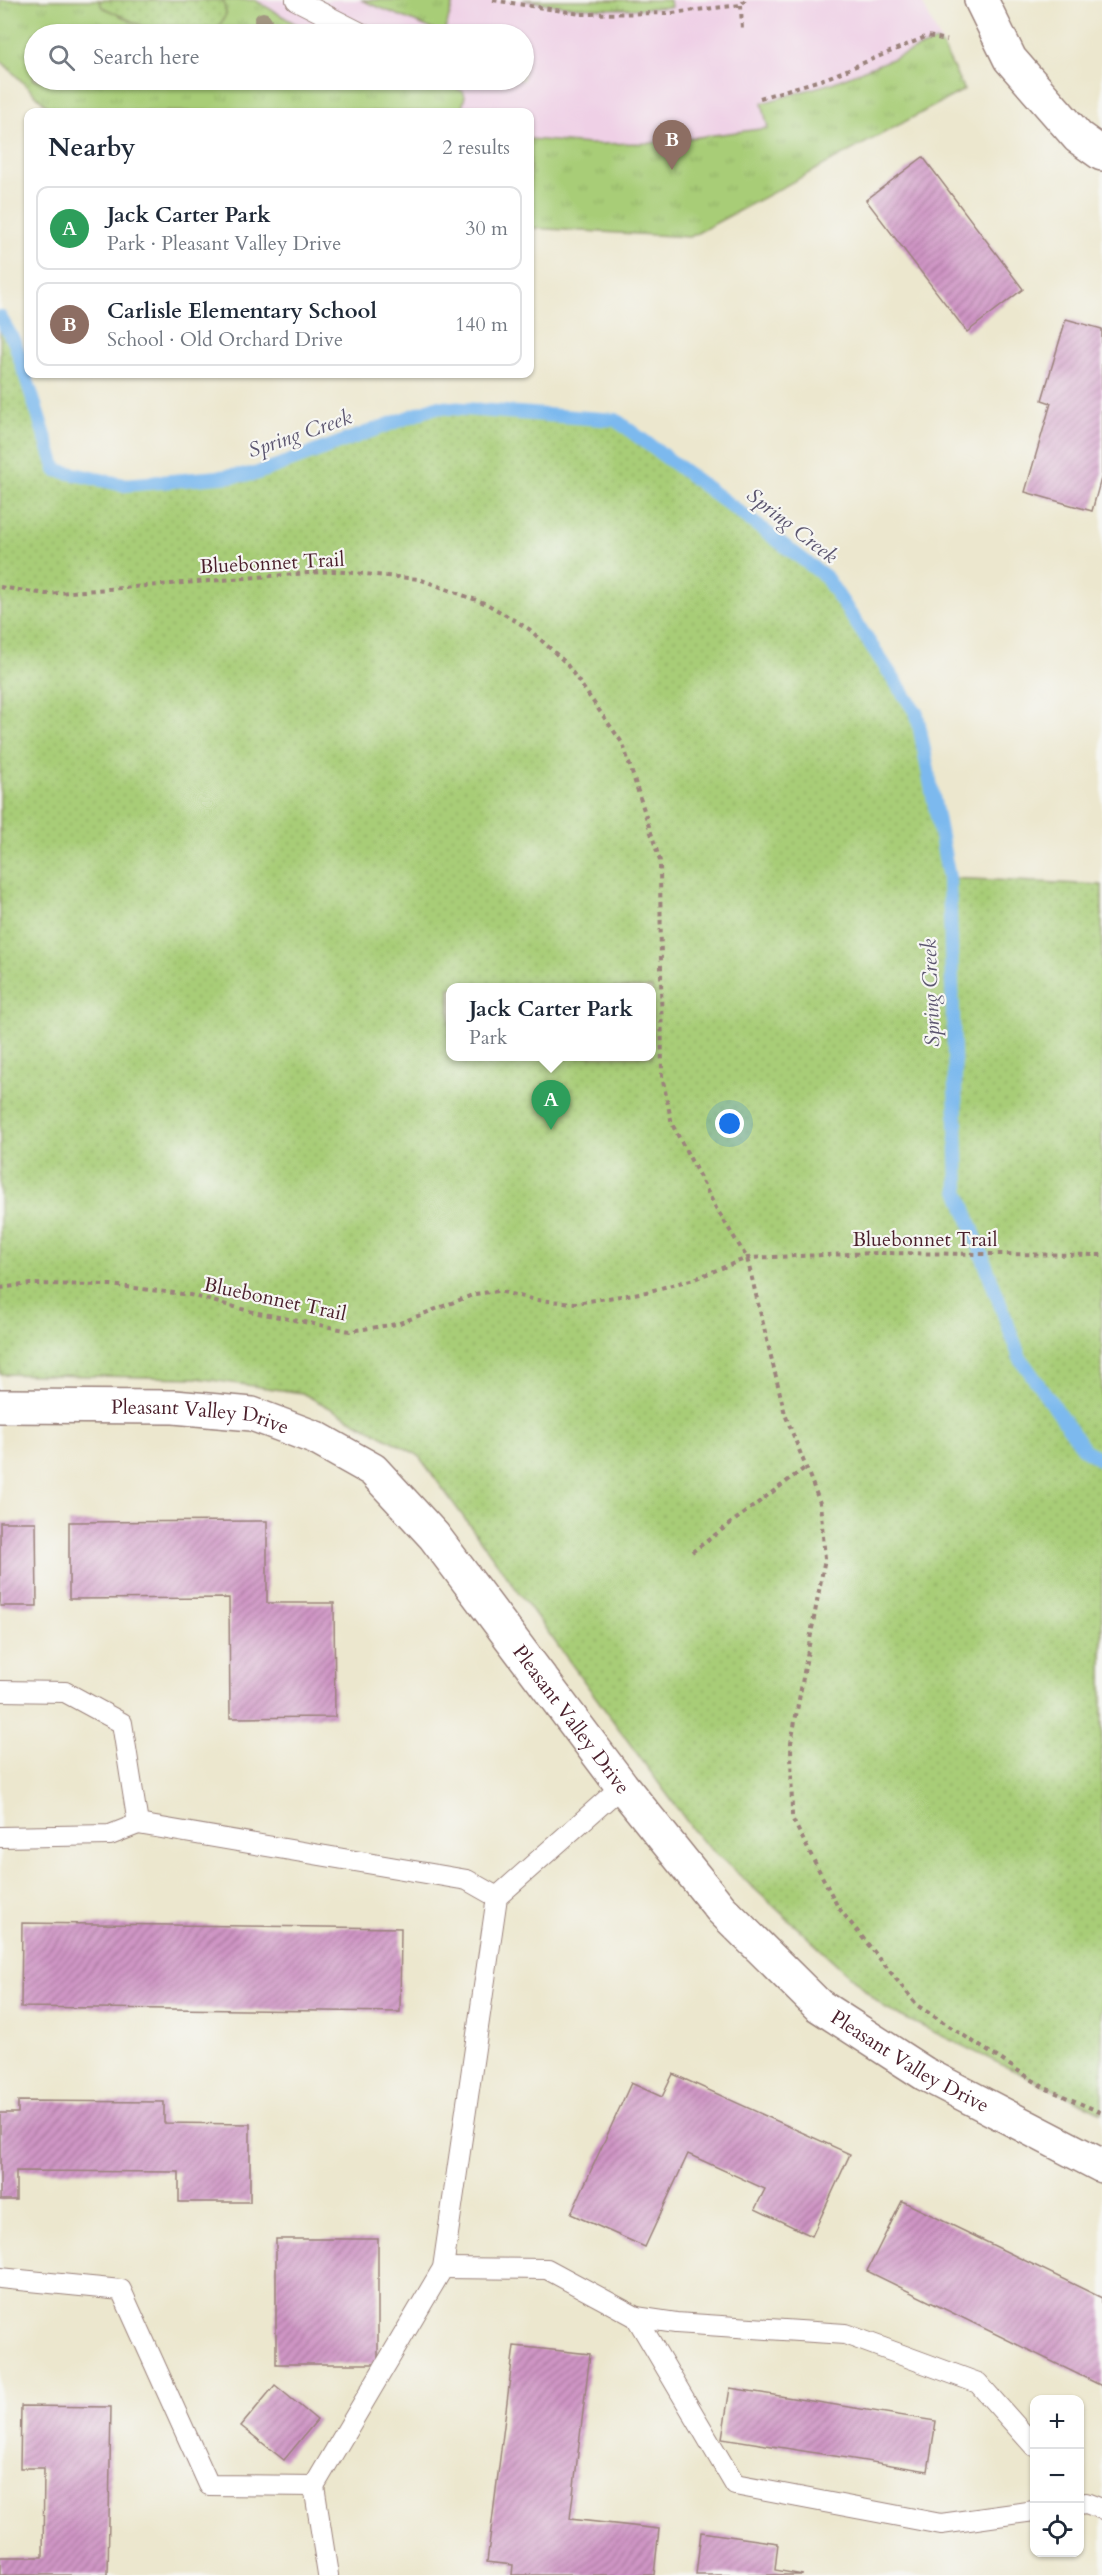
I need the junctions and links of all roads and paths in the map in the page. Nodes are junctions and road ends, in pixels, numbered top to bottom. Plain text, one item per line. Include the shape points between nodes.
1 (296, 0) edge
2 (493, 0) edge
3 (745, 0) edge
4 (981, 0) edge
5 (741, 5) junction
6 (343, 24) edge
7 (742, 31) dead end
8 (948, 40) dead end
9 (760, 98) dead end
10 (1102, 154) edge
11 (0, 586) edge
12 (1102, 1256) edge
13 (747, 1258) junction
14 (0, 1288) edge
15 (0, 1406) edge
16 (806, 1467) junction
17 (692, 1552) dead end
18 (0, 1690) edge
19 (622, 1786) junction
20 (138, 1824) junction
21 (0, 1837) edge
22 (497, 1898) junction
23 (1102, 2113) edge
24 (1102, 2166) edge
25 (443, 2268) junction
26 (0, 2278) edge
27 (636, 2317) junction
28 (1030, 2440) edge
29 (314, 2486) junction
30 (1030, 2512) edge
31 (328, 2575) edge

1 - 6 lane
2 - 5 path via 581,14 671,13
3 - 5 path
4 - 10 street via 1010,59 1078,137
5 - 7 path
8 - 9 path via 927,36 826,78
11 - 13 path, Bluebonnet Trail via 46,594 333,571 419,579 487,604 529,629 565,662 623,744 660,861 662,1076 672,1124
12 - 13 path, Bluebonnet Trail via 876,1253
13 - 14 path, Bluebonnet Trail via 646,1292 576,1303 536,1300 498,1291 475,1294 397,1324 350,1331 190,1295 111,1285 30,1284
13 - 16 path via 785,1414
15 - 19 street, Pleasant Valley Drive via 174,1407 252,1414 316,1438 372,1470 434,1536
16 - 17 path
16 - 23 path via 820,1503 825,1558 791,1743 792,1818 838,1907 918,2006 1045,2088
18 - 20 lane via 65,1692 122,1724
19 - 22 lane
19 - 24 street, Pleasant Valley Drive via 721,1909 818,2005 925,2074
20 - 21 lane via 110,1835
20 - 22 lane via 467,1880
22 - 25 lane
25 - 27 lane via 546,2269
25 - 29 lane
26 - 29 lane via 121,2290 209,2485
27 - 28 lane via 845,2334 978,2383
27 - 30 lane via 735,2486 941,2524
29 - 31 lane

